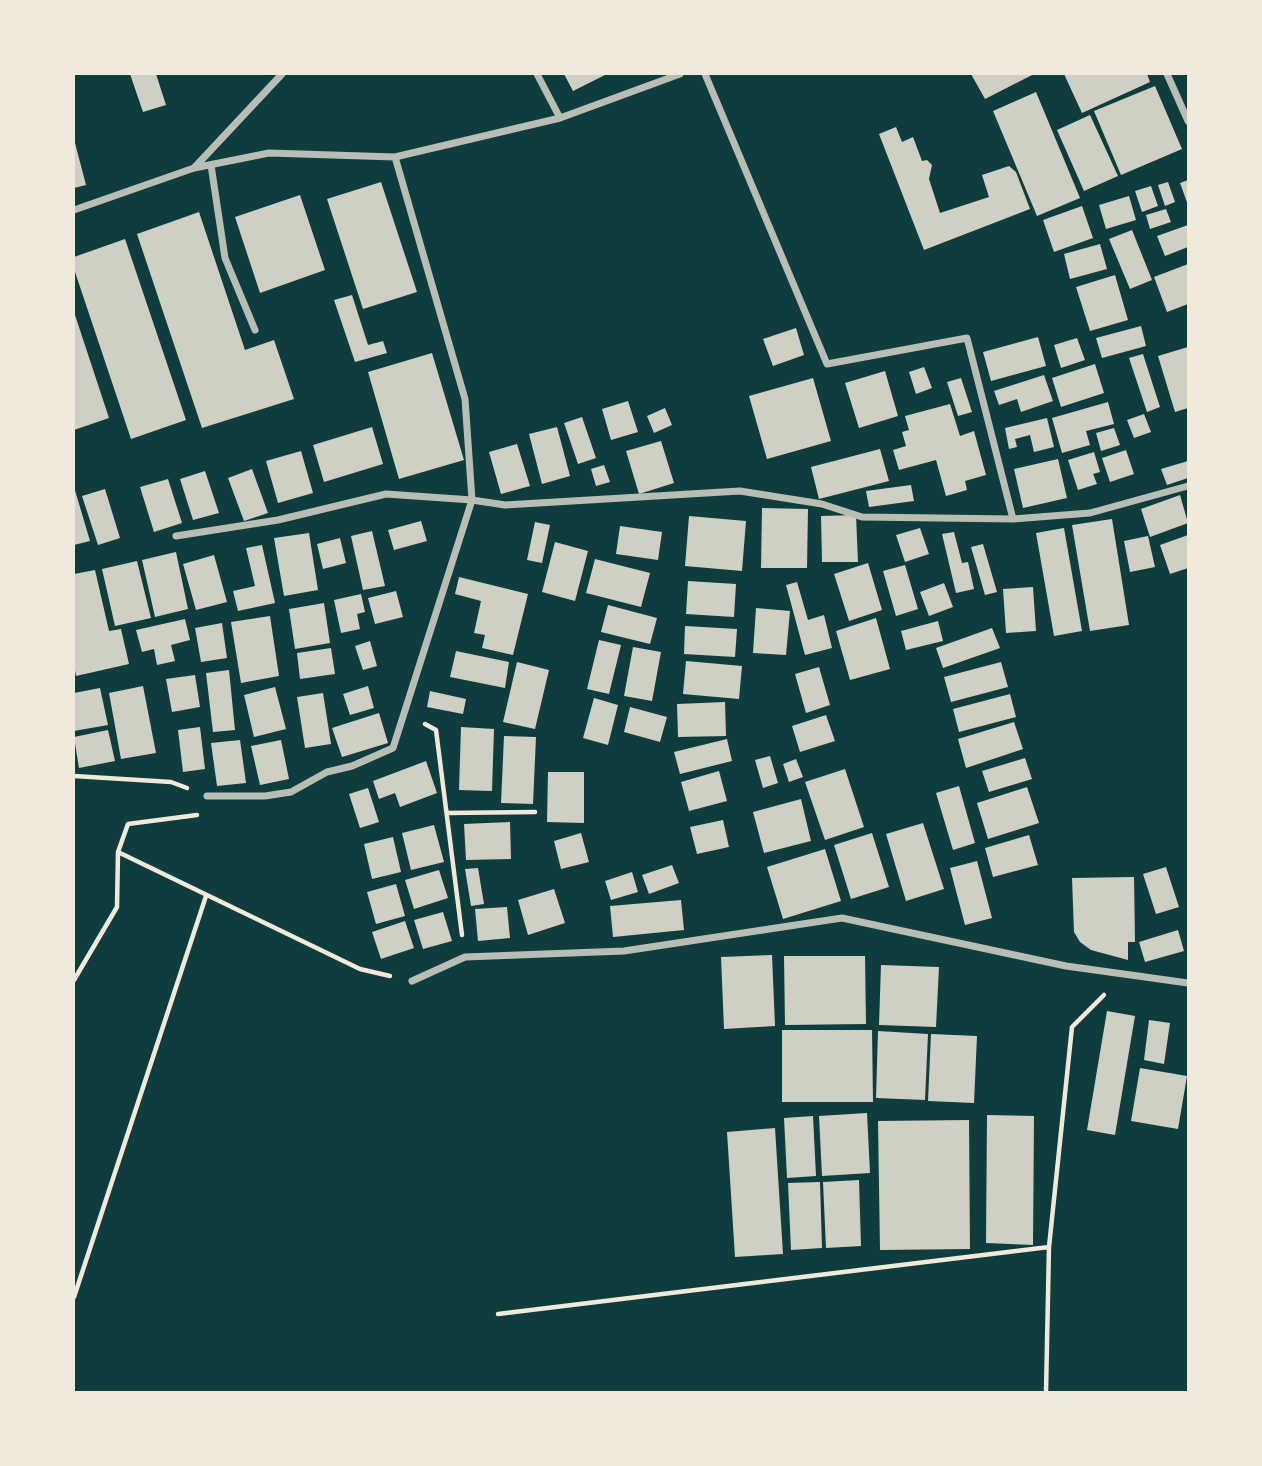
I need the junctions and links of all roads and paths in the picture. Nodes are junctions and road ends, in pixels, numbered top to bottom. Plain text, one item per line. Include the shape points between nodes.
1 (282, 74) edge
2 (537, 74) edge
3 (680, 74) edge
4 (705, 74) edge
5 (1167, 74) edge
6 (560, 118) junction
7 (1188, 121) edge
8 (395, 157) junction
9 (211, 165) junction
10 (194, 168) junction
11 (74, 210) edge
12 (255, 330) dead end
13 (1188, 486) edge
14 (472, 500) junction
15 (1013, 519) junction
16 (176, 536) dead end
17 (403, 711) junction
18 (74, 776) edge
19 (207, 796) junction
20 (535, 812) dead end
21 (447, 813) junction
22 (118, 852) junction
23 (206, 895) junction
24 (465, 957) junction
25 (1125, 975) junction
26 (74, 980) edge
27 (412, 981) joint
28 (1188, 983) edge
29 (1049, 1247) junction
30 (74, 1297) edge
31 (498, 1314) dead end
32 (1046, 1392) edge

1 - 10 street
2 - 6 street
3 - 6 street
4 - 15 street via 827,364 967,338
5 - 7 street
6 - 8 street
8 - 9 street via 269,153
8 - 14 street via 465,399
9 - 10 street
9 - 12 street via 225,258
10 - 11 street
13 - 15 street via 1090,513
14 - 15 street via 505,505 740,491 822,504 862,517
14 - 16 street via 386,494 278,520
14 - 17 street
17 - 19 street via 393,748 327,772 290,792
17 - 21 path via 436,730
18 - 19 path via 171,782
19 - 22 path via 196,817 128,824
20 - 21 path
21 - 24 path
22 - 23 path
22 - 26 path via 117,907
23 - 27 path via 360,969
23 - 30 path
24 - 25 street via 624,951 842,918
24 - 27 street
25 - 28 street
25 - 29 path via 1072,1027
29 - 31 path
29 - 32 path

